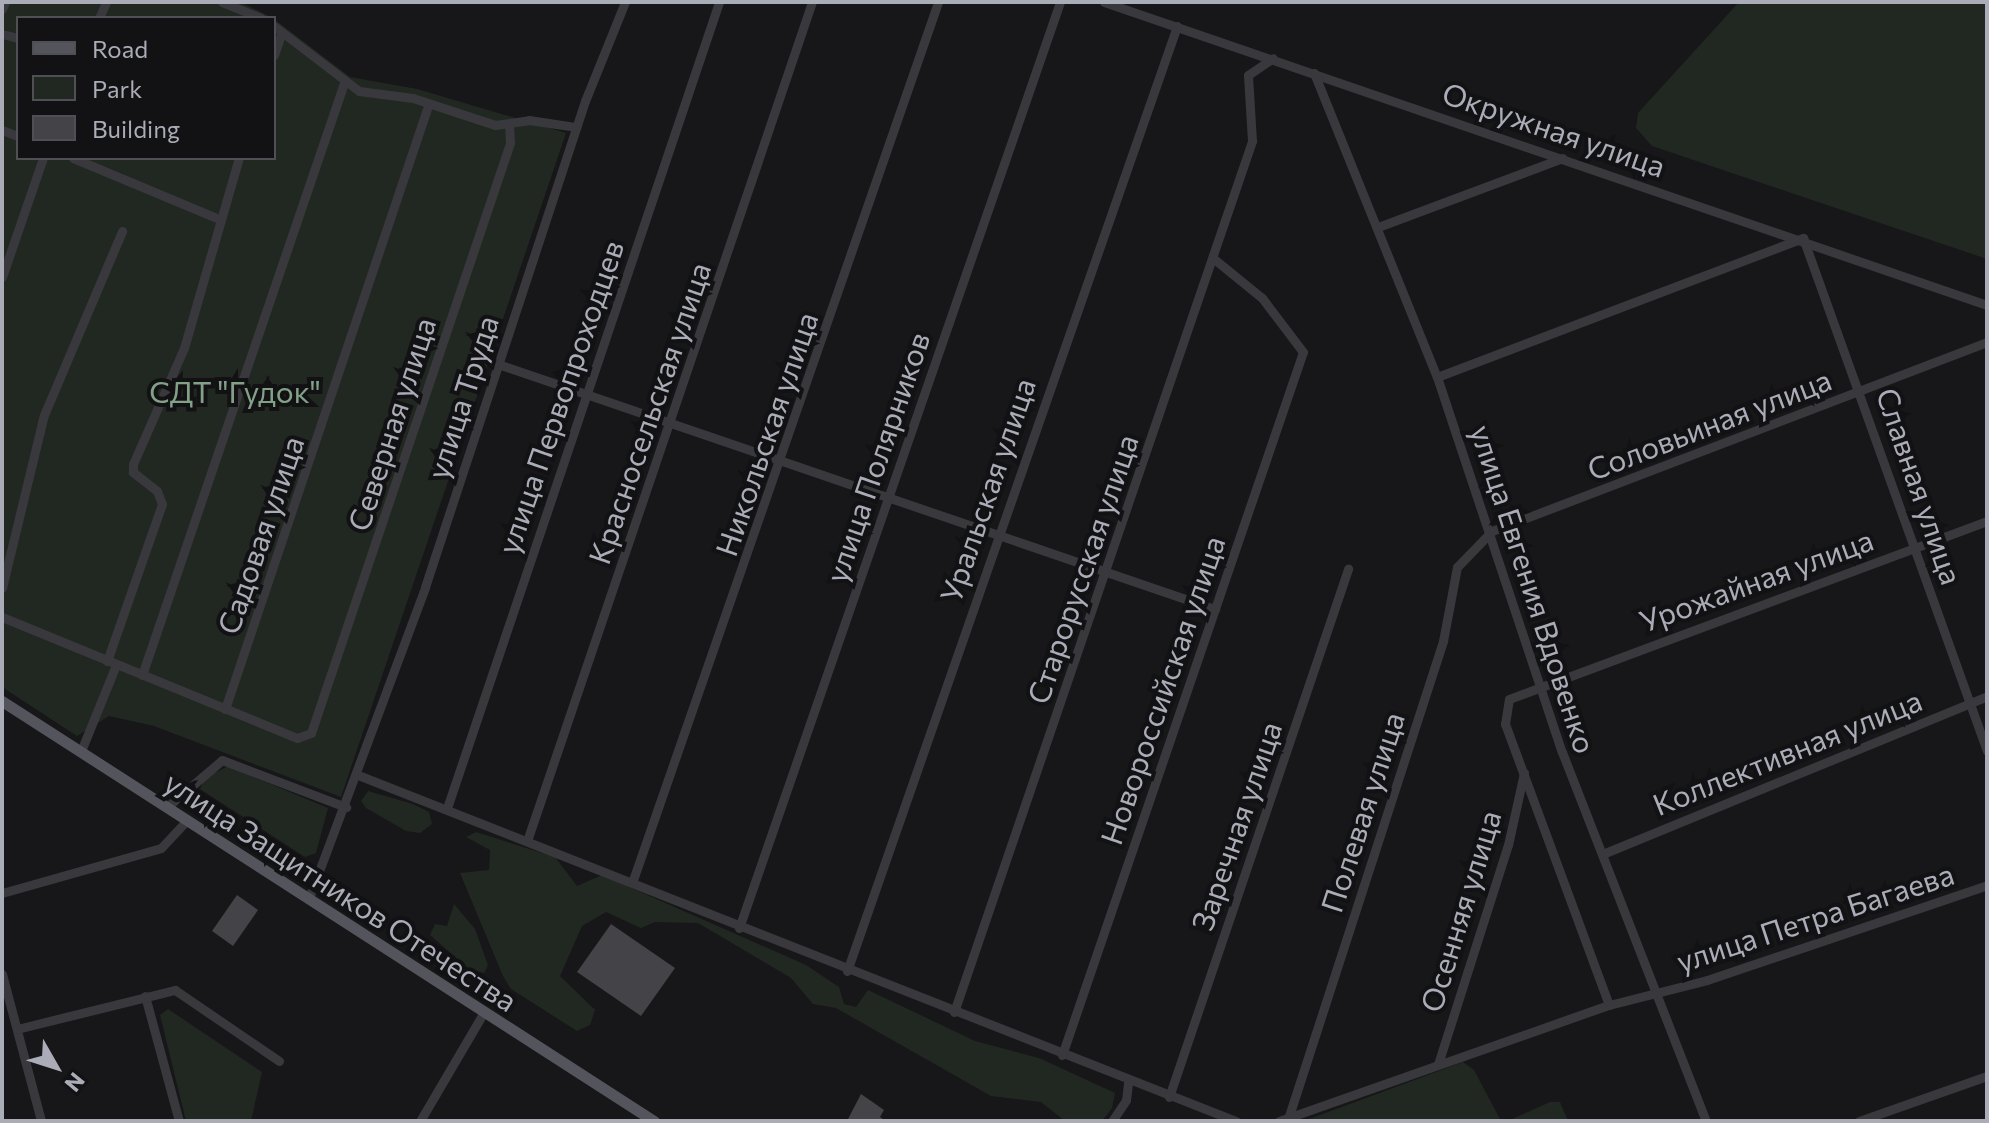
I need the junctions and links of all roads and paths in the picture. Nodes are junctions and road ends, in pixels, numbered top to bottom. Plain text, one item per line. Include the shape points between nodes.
1 (5, 2) edge
2 (222, 2) edge
3 (625, 2) edge
4 (719, 2) edge
5 (812, 2) edge
6 (938, 2) edge
7 (1060, 2) edge
8 (1104, 2) edge
9 (2, 9) edge
10 (256, 16) edge
11 (1177, 26) junction
12 (278, 29) edge
13 (1273, 58) junction
14 (1314, 73) junction
15 (344, 83) junction
16 (429, 103) junction
17 (509, 124) junction
18 (576, 127) junction
19 (1563, 158) junction
20 (42, 160) edge
21 (78, 160) edge
22 (238, 160) edge
23 (219, 219) junction
24 (1378, 227) junction
25 (122, 231) dead end
26 (1803, 238) junction
27 (1213, 258) junction
28 (2, 277) edge
29 (1987, 305) edge
30 (1987, 342) edge
31 (498, 364) junction
32 (1437, 377) junction
33 (1862, 392) junction
34 (587, 394) junction
35 (671, 424) junction
36 (782, 462) junction
37 (888, 497) junction
38 (1987, 521) edge
39 (1492, 531) junction
40 (997, 534) junction
41 (1915, 547) junction
42 (1348, 569) dead end
43 (1108, 571) junction
44 (2, 588) edge
45 (1215, 609) junction
46 (2, 617) edge
47 (112, 663) junction
48 (142, 675) junction
49 (1541, 684) junction
50 (1987, 696) edge
51 (2, 701) edge
52 (1971, 703) junction
53 (225, 709) junction
54 (81, 751) junction
55 (1987, 751) edge
56 (1525, 771) junction
57 (358, 775) junction
58 (167, 807) junction
59 (346, 807) junction
60 (447, 808) junction
61 (187, 820) junction
62 (528, 838) junction
63 (1605, 853) junction
64 (633, 880) junction
65 (1987, 885) edge
66 (2, 893) edge
67 (309, 898) junction
68 (739, 928) junction
69 (847, 971) junction
70 (2, 974) edge
71 (1659, 993) junction
72 (145, 996) junction
73 (1609, 1005) junction
74 (484, 1012) junction
75 (954, 1012) junction
76 (17, 1029) junction
77 (1062, 1055) junction
78 (279, 1061) dead end
79 (1438, 1064) junction
80 (1987, 1076) edge
81 (1128, 1083) junction
82 (1169, 1097) junction
83 (1284, 1120) edge
84 (41, 1121) edge
85 (179, 1121) edge
86 (420, 1121) edge
87 (654, 1121) edge
88 (1112, 1121) edge
89 (1236, 1121) edge
90 (1706, 1121) edge
91 (1859, 1121) edge

1 - 9 street
2 - 10 street
3 - 18 street, улица Труда
4 - 34 street, улица Первопроходцев
5 - 35 street, Красносельская улица
6 - 36 street, Никольская улица
7 - 37 street, улица Полярников
8 - 11 street, Окружная улица
11 - 13 street, Окружная улица
11 - 40 street, Уральская улица
12 - 15 street
13 - 14 street, Окружная улица
13 - 27 street, Старорусская улица via 1254,67 1245,84 1252,141
14 - 19 street, Окружная улица
14 - 24 street, улица Евгения Вдовенко
15 - 16 street
15 - 48 street
16 - 17 street via 495,125
16 - 53 street, Садовая улица
17 - 18 street via 529,120
17 - 53 street, Северная улица via 510,143 456,308 307,736
18 - 31 street, улица Труда
19 - 24 street
19 - 26 street, Окружная улица
20 - 28 street
21 - 23 street
22 - 23 street
23 - 47 street via 184,348 133,464 133,472 157,491 162,504
24 - 32 street, улица Евгения Вдовенко
25 - 44 street via 41,425
26 - 29 street, Окружная улица
26 - 32 street
26 - 33 street, Славная улица
27 - 43 street, Старорусская улица
27 - 45 street, Новороссийская улица via 1262,298 1303,352
30 - 33 street, Соловьиная улица
31 - 34 street
31 - 57 street, улица Труда
32 - 39 street, улица Евгения Вдовенко
33 - 39 street, Соловьиная улица
33 - 41 street, Славная улица
34 - 35 street
34 - 60 street, улица Первопроходцев
35 - 36 street
35 - 62 street, Красносельская улица
36 - 37 street
36 - 64 street, Никольская улица
37 - 40 street
37 - 68 street, улица Полярников
38 - 41 street, Урожайная улица
39 - 49 street, улица Евгения Вдовенко
39 - 83 street, Полевая улица via 1452,575 1443,641
40 - 43 street
40 - 69 street, Уральская улица
41 - 49 street, Урожайная улица
41 - 52 street, Славная улица
42 - 82 street, Заречная улица
43 - 45 street
43 - 75 street, Старорусская улица
45 - 77 street, Новороссийская улица
46 - 47 street
47 - 48 street
47 - 54 street
48 - 53 street
49 - 56 street, Урожайная улица via 1516,694 1503,715
49 - 63 street, улица Евгения Вдовенко via 1562,752
50 - 52 street, Коллективная улица
51 - 54 main road, улица Защитников Отечества
52 - 55 street, Славная улица
52 - 63 street, Коллективная улица
54 - 58 main road, улица Защитников Отечества
56 - 73 street
56 - 79 street, Осенняя улица via 1508,845
57 - 59 street, улица Труда
57 - 60 street
58 - 59 street via 222,760
58 - 61 main road, улица Защитников Отечества
59 - 67 street, улица Труда
60 - 62 street
61 - 66 street via 161,848
61 - 67 main road, улица Защитников Отечества
62 - 64 street
63 - 71 street, улица Евгения Вдовенко
64 - 68 street
65 - 71 street, улица Петра Багаева
67 - 74 main road, улица Защитников Отечества
68 - 69 street
69 - 75 street
70 - 76 street
71 - 73 street, улица Петра Багаева
71 - 90 street, улица Евгения Вдовенко
72 - 76 street
72 - 78 street via 181,992
72 - 85 street
73 - 79 street, улица Петра Багаева
74 - 86 street
74 - 87 main road, улица Защитников Отечества
75 - 77 street
76 - 84 street
77 - 81 street
79 - 83 street, улица Петра Багаева
80 - 91 street
81 - 82 street
81 - 88 street via 1126,1100
82 - 89 street

